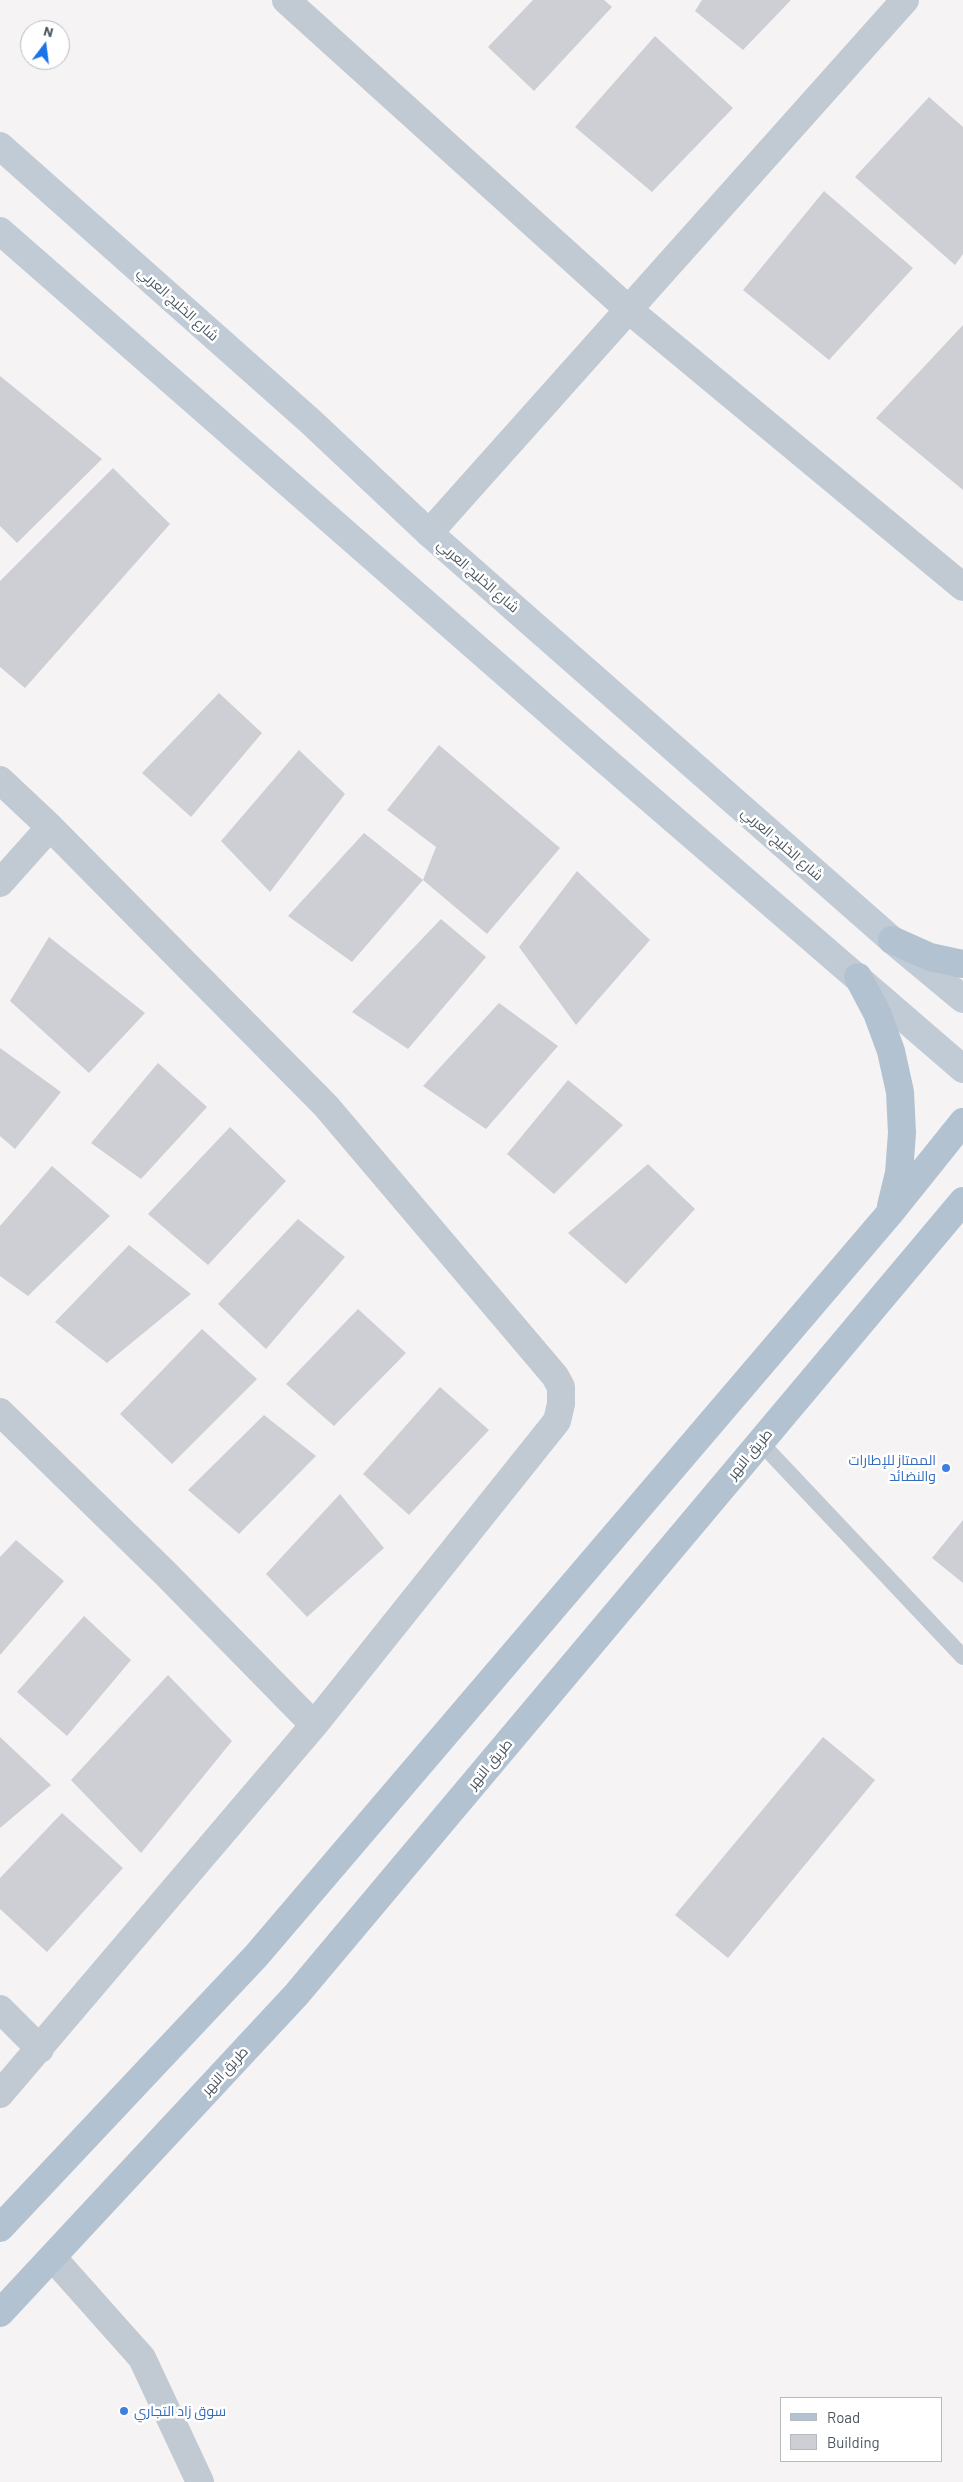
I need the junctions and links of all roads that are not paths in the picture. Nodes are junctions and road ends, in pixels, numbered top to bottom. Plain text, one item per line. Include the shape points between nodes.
1 (286, 0) edge
2 (905, 0) edge
3 (0, 146) edge
4 (0, 231) edge
5 (629, 310) junction
6 (429, 533) junction
7 (963, 587) edge
8 (0, 780) edge
9 (50, 827) junction
10 (0, 883) edge
11 (892, 940) junction
12 (963, 964) edge
13 (858, 977) junction
14 (963, 999) edge
15 (963, 1069) edge
16 (963, 1122) edge
17 (963, 1201) edge
18 (890, 1213) junction
19 (0, 1412) edge
20 (760, 1442) junction
21 (963, 1658) edge
22 (314, 1725) junction
23 (0, 2009) edge
24 (40, 2049) junction
25 (0, 2094) edge
26 (0, 2228) edge
27 (53, 2258) junction
28 (0, 2313) edge
29 (200, 2482) edge

1 - 5 street
2 - 5 street
3 - 6 main road, شارع الخليج العربي via 310,421
4 - 13 main road
5 - 6 street
5 - 7 street
6 - 11 main road, شارع الخليج العربي
8 - 9 street
9 - 10 street
9 - 22 street via 326,1106 561,1387 557,1421
11 - 12 main road via 930,957
11 - 14 main road, شارع الخليج العربي
13 - 15 main road
13 - 18 main road via 889,1044 900,1092 899,1174
16 - 18 main road
17 - 20 main road, طريق النهر
18 - 26 main road via 256,1956
19 - 22 street
20 - 21 lane
20 - 27 main road, طريق النهر via 296,1995
22 - 24 street
23 - 24 street
24 - 25 street
27 - 28 main road, طريق النهر
27 - 29 street via 142,2358

